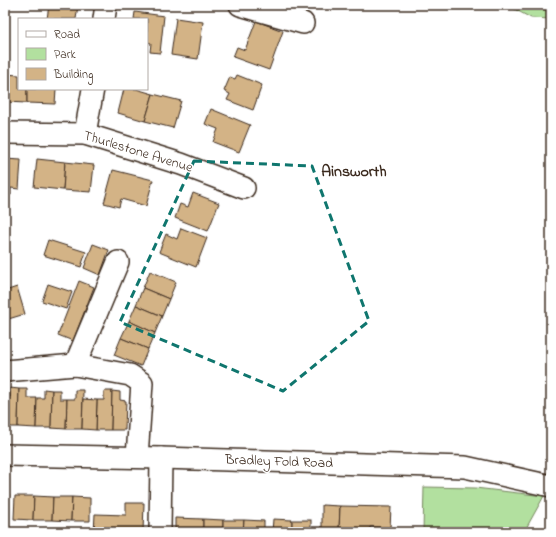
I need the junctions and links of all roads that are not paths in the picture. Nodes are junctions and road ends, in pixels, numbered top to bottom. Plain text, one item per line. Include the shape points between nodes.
1 (106, 5) edge
2 (240, 5) edge
3 (104, 18) edge
4 (303, 23) dead end
5 (93, 90) edge
6 (5, 133) edge
7 (85, 134) junction
8 (244, 188) dead end
9 (118, 262) dead end
10 (75, 365) junction
11 (5, 371) edge
12 (5, 455) edge
13 (137, 458) junction
14 (161, 458) junction
15 (551, 486) edge
16 (160, 532) edge

1 - 3 street
2 - 4 street
5 - 7 street
6 - 7 street, Thurlestone Avenue
7 - 8 street, Thurlestone Avenue via 181,164
9 - 10 street
10 - 11 street
10 - 13 street via 130,375 142,383
12 - 13 street, Bradley Fold Road
13 - 14 street, Bradley Fold Road
14 - 15 street, Bradley Fold Road via 465,467
14 - 16 street

